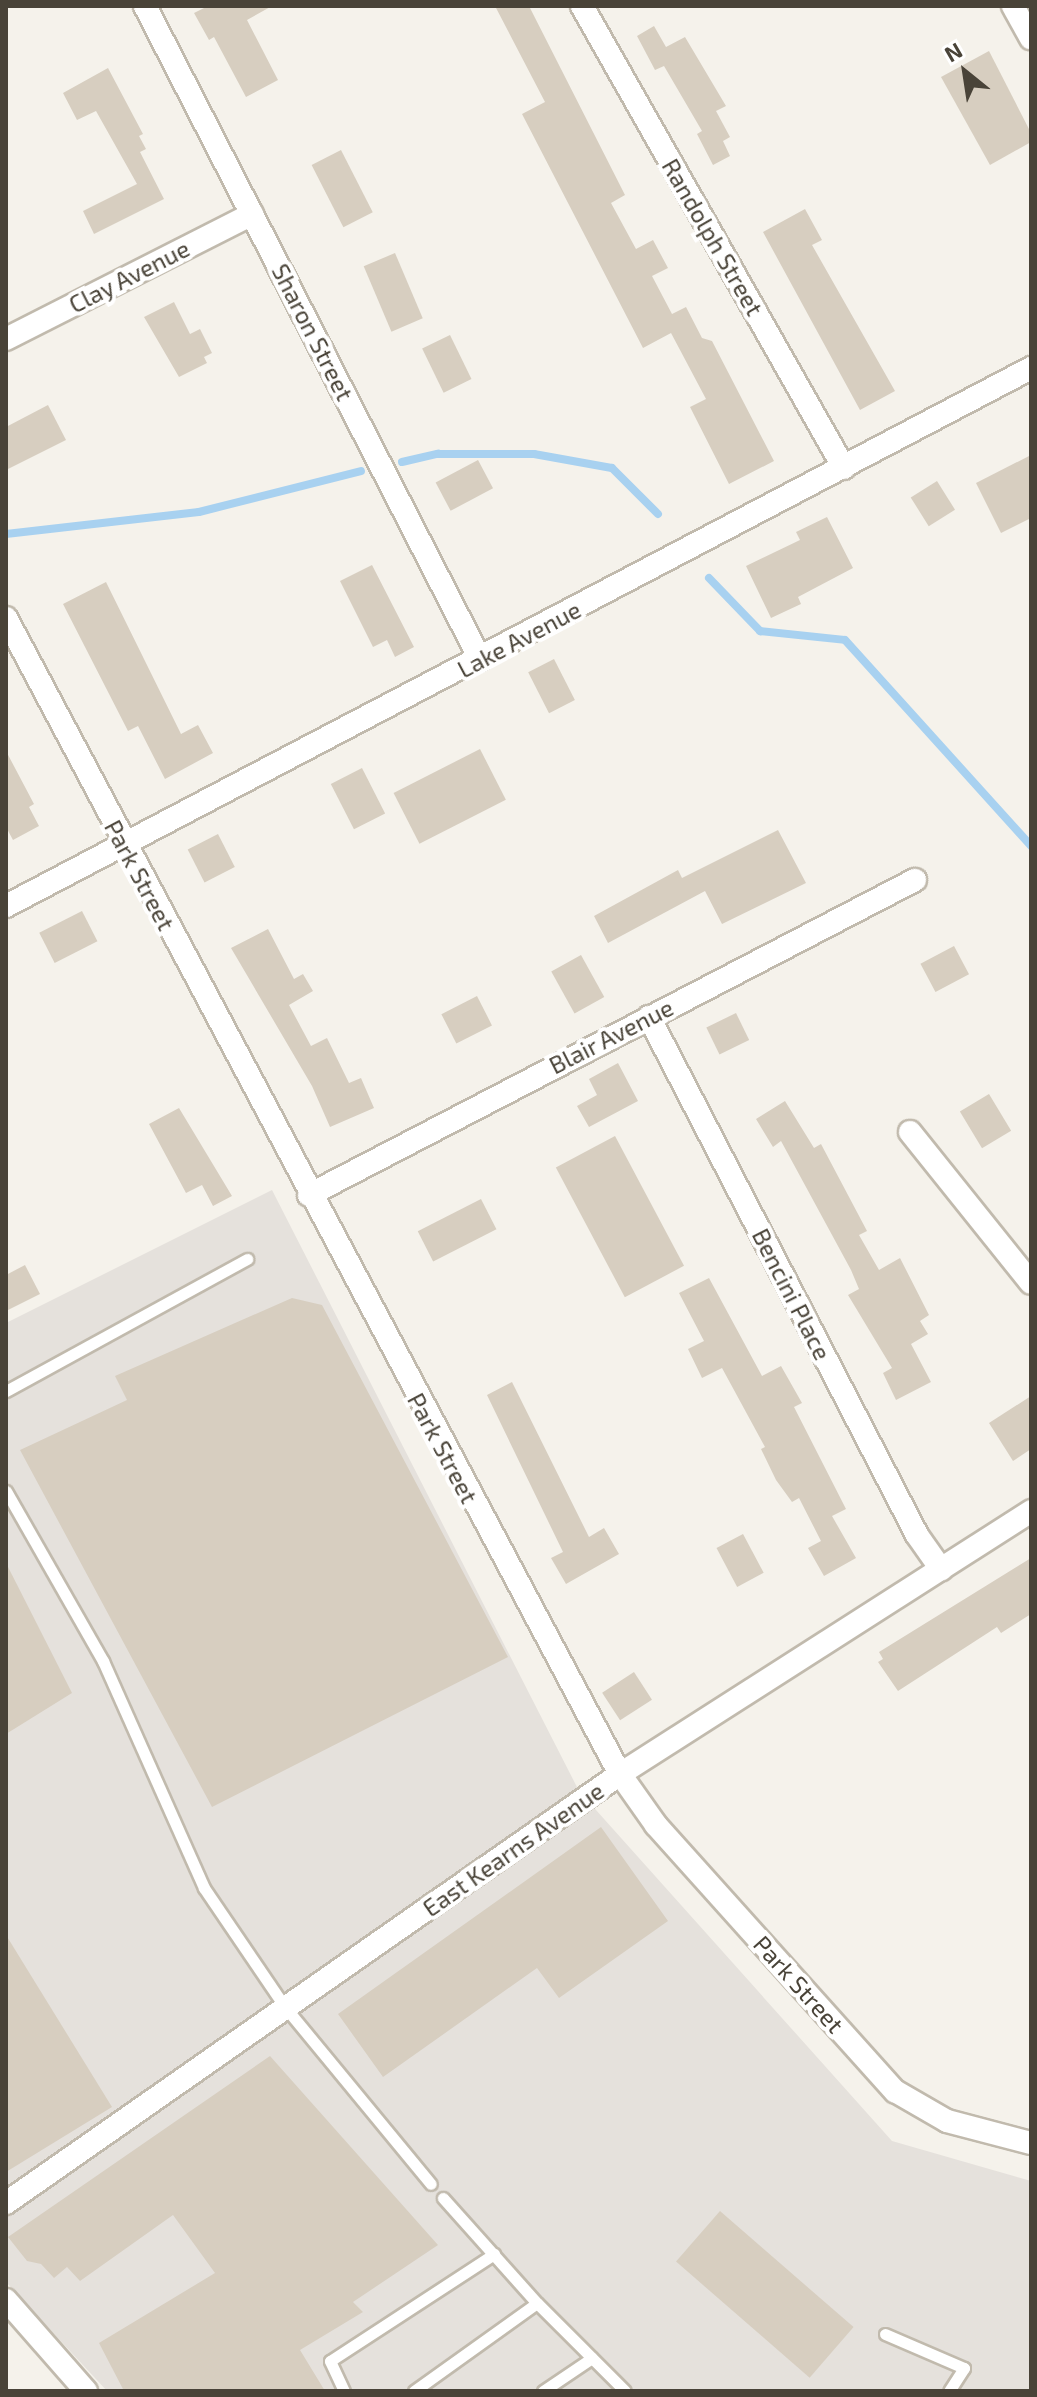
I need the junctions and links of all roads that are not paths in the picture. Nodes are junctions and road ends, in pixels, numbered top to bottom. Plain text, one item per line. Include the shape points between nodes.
1 (145, 6) edge
2 (582, 6) edge
3 (1013, 6) edge
4 (1031, 38) edge
5 (252, 214) junction
6 (6, 339) edge
7 (1031, 368) edge
8 (844, 468) junction
9 (6, 618) edge
10 (480, 659) junction
11 (124, 846) junction
12 (915, 880) dead end
13 (6, 906) edge
14 (649, 1017) junction
15 (910, 1132) dead end
16 (309, 1195) junction
17 (247, 1259) dead end
18 (1031, 1283) edge
19 (6, 1391) edge
20 (6, 1491) edge
21 (1031, 1511) edge
22 (941, 1569) junction
23 (620, 1774) junction
24 (285, 2007) junction
25 (1031, 2143) edge
26 (431, 2184) dead end
27 (443, 2198) dead end
28 (6, 2203) edge
29 (494, 2254) junction
30 (6, 2300) edge
31 (537, 2303) junction
32 (885, 2334) dead end
33 (592, 2358) junction
34 (86, 2391) edge
35 (344, 2391) edge
36 (414, 2391) edge
37 (543, 2391) edge
38 (625, 2391) edge
39 (949, 2391) edge

1 - 5 street, Sharon Street
2 - 8 street, Randolph Street
3 - 4 street
5 - 6 street, Clay Avenue
5 - 10 street, Sharon Street
7 - 8 street, Lake Avenue
8 - 10 street, Lake Avenue
9 - 11 street, Park Street
10 - 11 street, Lake Avenue
11 - 13 street, Lake Avenue
11 - 16 street, Park Street
12 - 14 street, Blair Avenue
14 - 16 street, Blair Avenue
14 - 22 street, Bencini Place via 917,1535
15 - 18 street
16 - 23 street, Park Street
17 - 19 lane
20 - 24 lane via 103,1661 204,1888
21 - 22 street, East Kearns Avenue
22 - 23 street, East Kearns Avenue
23 - 24 street, East Kearns Avenue
23 - 25 street, Park Street via 656,1825 895,2091 947,2121
24 - 26 lane
24 - 28 street, East Kearns Avenue
27 - 29 lane
29 - 31 lane
29 - 35 lane via 330,2361
30 - 34 street
31 - 33 lane
31 - 36 lane
32 - 39 lane via 964,2368
33 - 37 lane
33 - 38 lane

